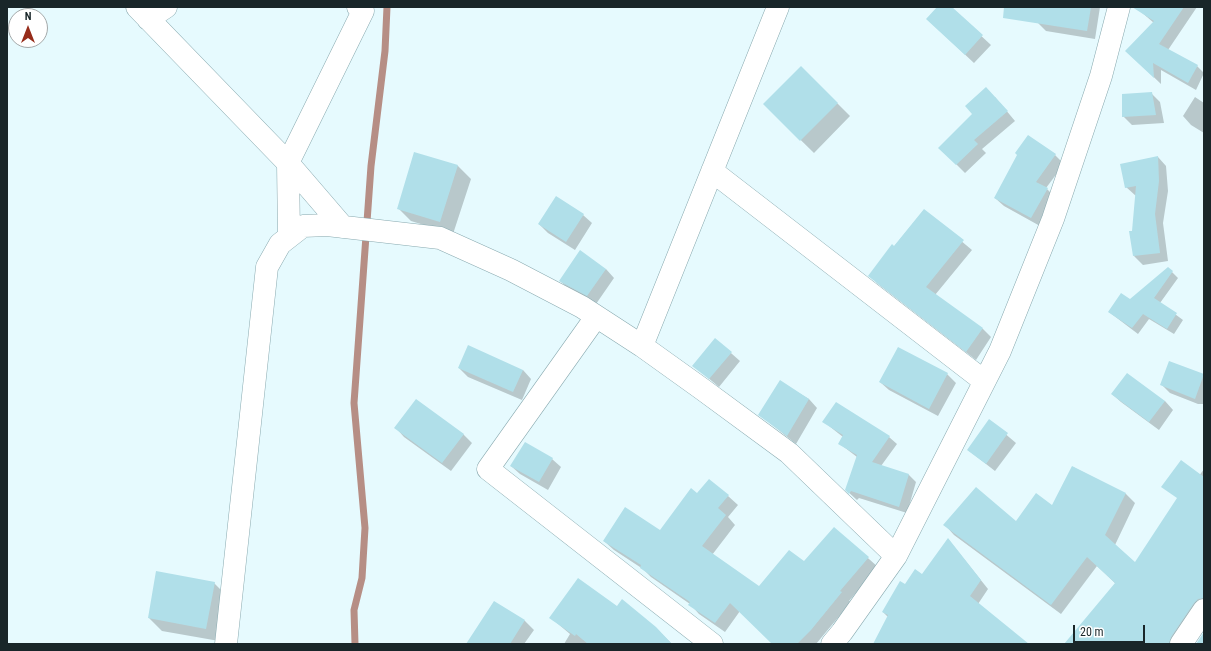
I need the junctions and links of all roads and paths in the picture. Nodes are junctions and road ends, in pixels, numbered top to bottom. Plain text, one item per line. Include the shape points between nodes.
1 (358, 7) edge
2 (778, 7) edge
3 (1119, 7) edge
4 (150, 11) edge
5 (288, 163) junction
6 (712, 171) junction
7 (344, 227) junction
8 (289, 237) junction
9 (596, 316) junction
10 (642, 346) junction
11 (984, 382) junction
12 (896, 556) junction
13 (1204, 610) edge
14 (226, 644) edge
15 (712, 644) edge
16 (832, 644) edge
17 (1181, 644) edge

1 - 5 street via 363,11
2 - 6 street
3 - 11 street via 1101,76 1053,219 1000,351
4 - 5 street
5 - 7 street
5 - 8 street
6 - 10 street
6 - 11 street
7 - 8 street via 304,226
7 - 9 street via 440,238 511,270
8 - 14 street via 280,244 267,267
9 - 10 street
9 - 15 street via 488,469
10 - 12 street via 789,453
11 - 12 street
12 - 16 street
13 - 17 street

